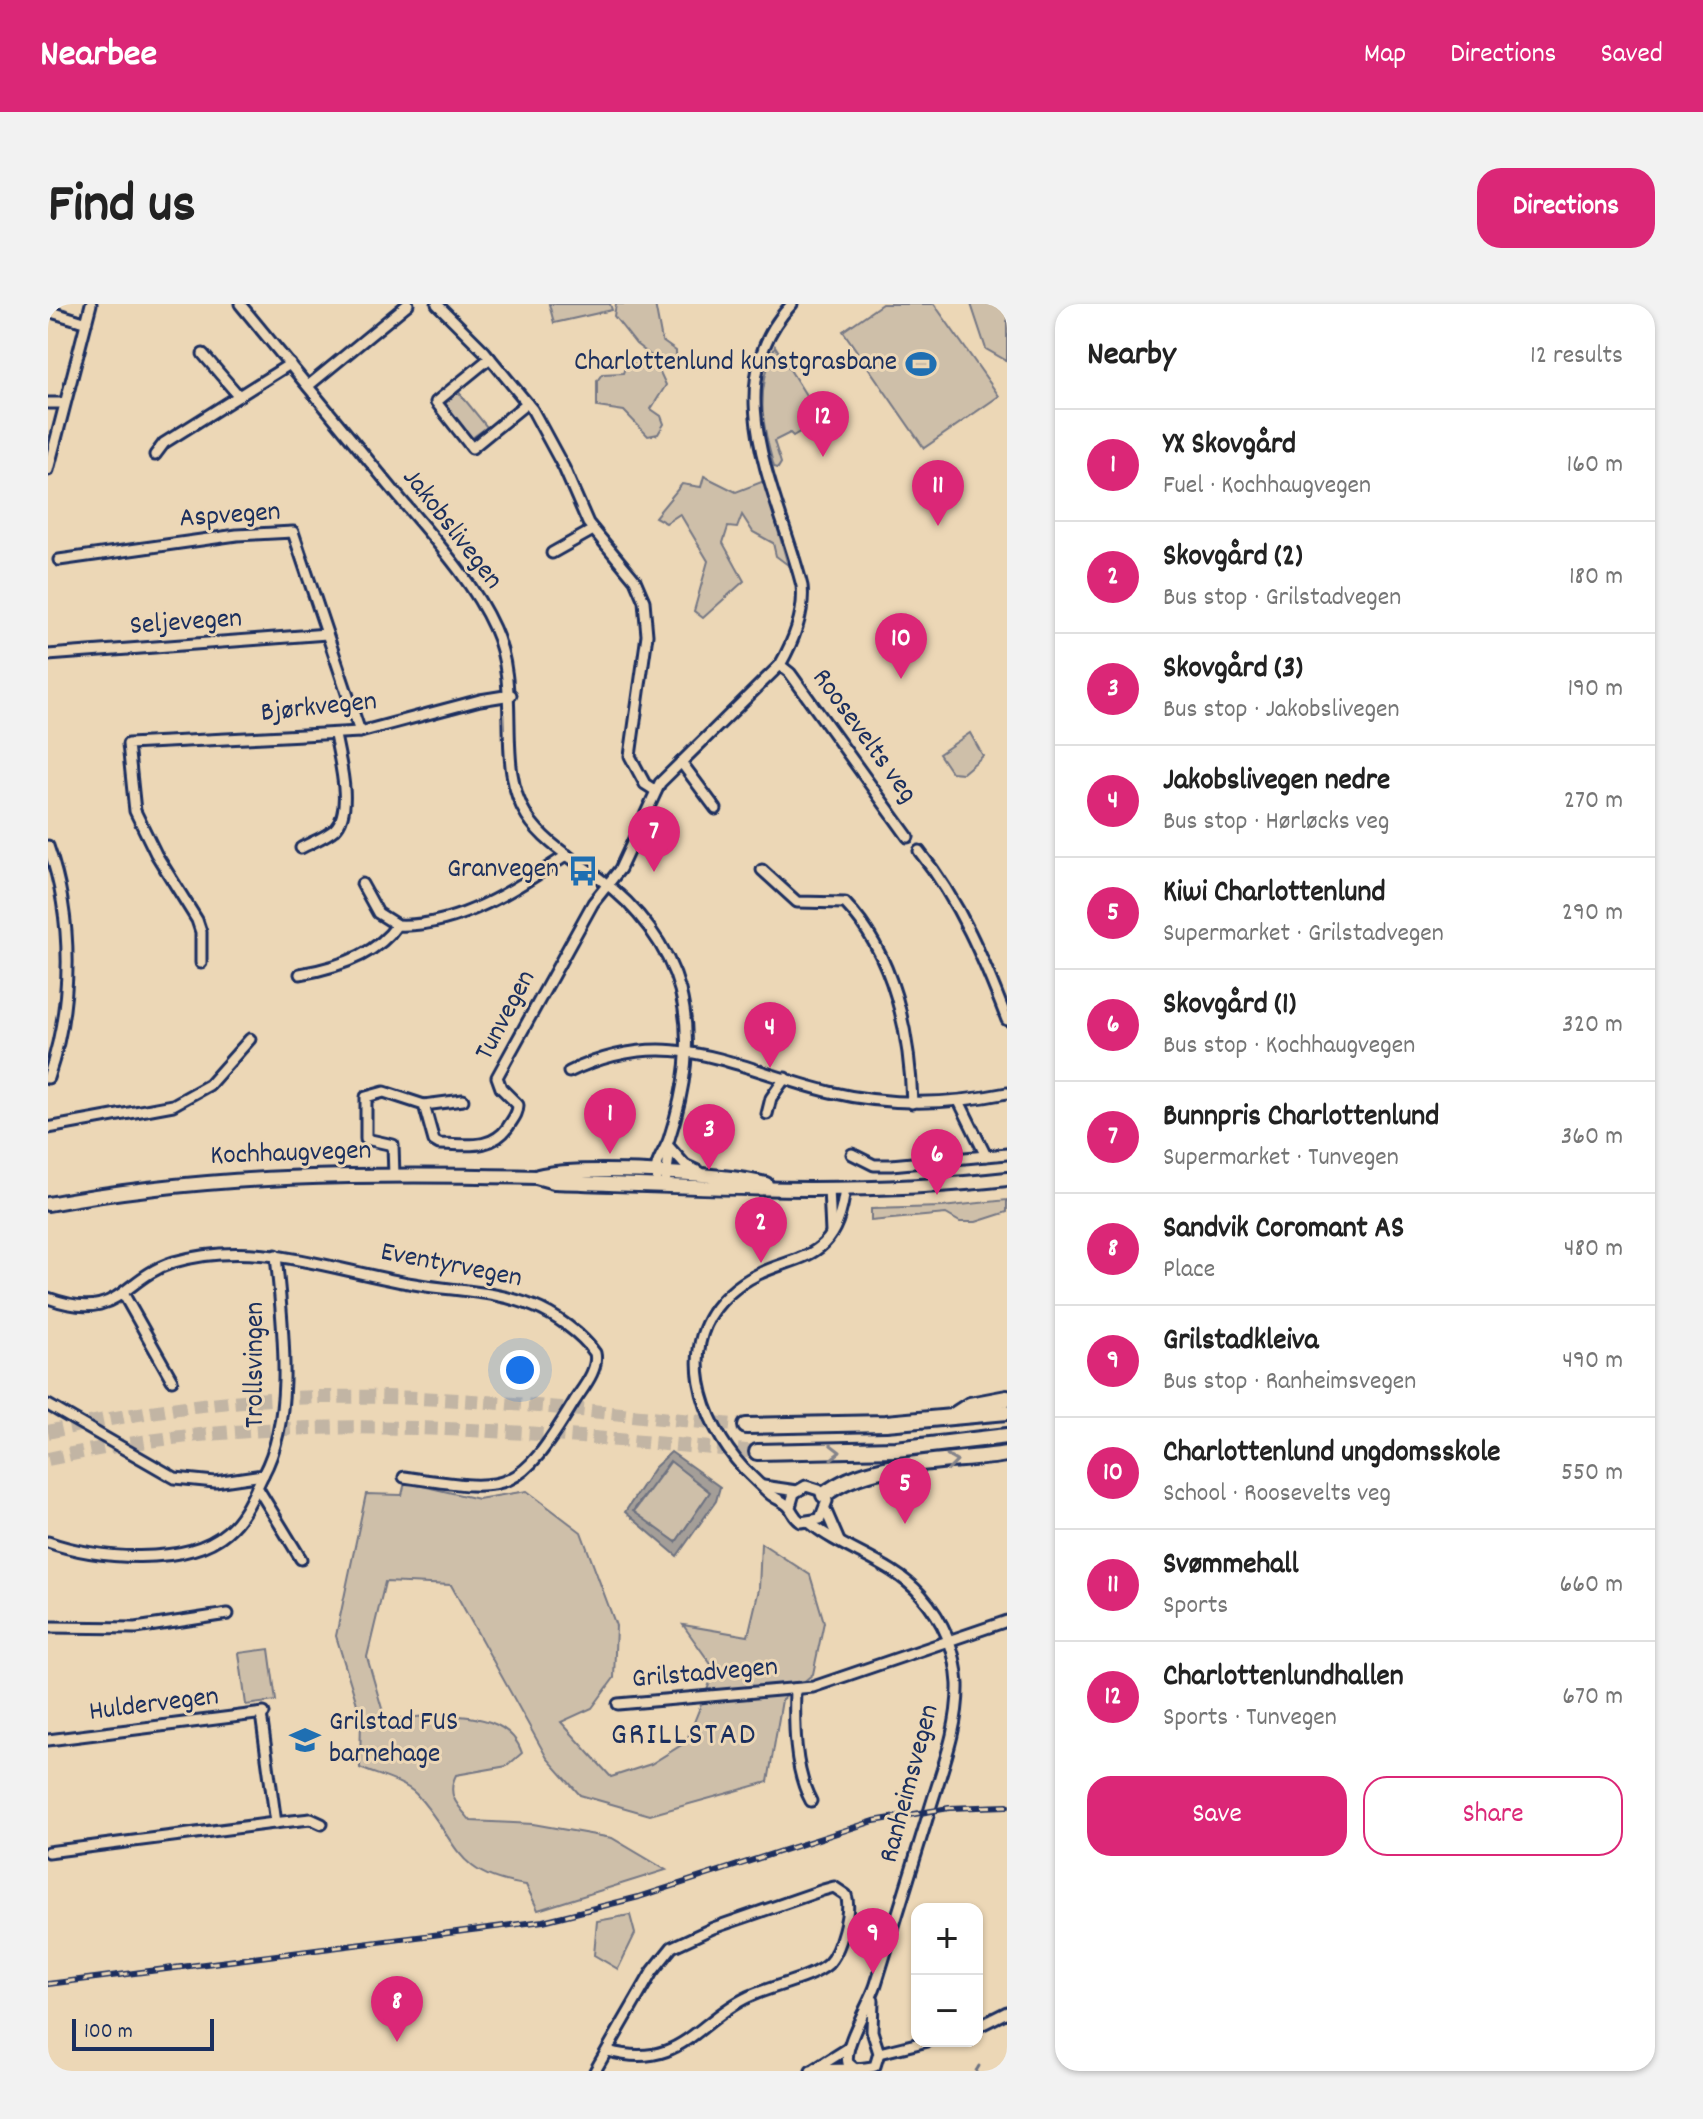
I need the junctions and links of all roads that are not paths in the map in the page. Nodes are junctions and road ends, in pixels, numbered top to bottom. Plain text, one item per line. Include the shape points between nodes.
1 (91, 304) edge
2 (240, 304) edge
3 (408, 304) edge
4 (437, 304) edge
5 (792, 304) edge
6 (48, 311) edge
7 (84, 322) junction
8 (203, 354) dead end
9 (490, 358) junction
10 (290, 364) junction
11 (308, 386) junction
12 (238, 395) junction
13 (48, 403) edge
14 (63, 403) junction
15 (527, 403) junction
16 (155, 455) dead end
17 (48, 470) edge
18 (593, 530) junction
19 (552, 553) dead end
20 (59, 560) dead end
21 (327, 634) junction
22 (48, 655) edge
23 (780, 665) junction
24 (511, 695) junction
25 (360, 732) junction
26 (335, 735) junction
27 (681, 762) junction
28 (656, 791) junction
29 (716, 809) dead end
30 (908, 837) dead end
31 (48, 846) edge
32 (301, 848) dead end
33 (919, 851) dead end
34 (567, 855) junction
35 (762, 870) dead end
36 (362, 884) dead end
37 (608, 886) junction
38 (397, 925) junction
39 (201, 963) dead end
40 (300, 974) dead end
41 (1007, 1020) edge
42 (250, 1039) dead end
43 (53, 1047) edge
44 (687, 1052) junction
45 (569, 1072) dead end
46 (48, 1078) edge
47 (785, 1078) junction
48 (1007, 1093) edge
49 (463, 1100) dead end
50 (959, 1101) junction
51 (912, 1103) junction
52 (424, 1105) junction
53 (767, 1114) dead end
54 (48, 1128) edge
55 (669, 1147) junction
56 (852, 1154) dead end
57 (1007, 1154) edge
58 (986, 1156) junction
59 (394, 1176) junction
60 (661, 1178) junction
61 (713, 1178) junction
62 (1007, 1179) edge
63 (773, 1186) junction
64 (829, 1188) junction
65 (845, 1188) junction
66 (48, 1204) edge
67 (831, 1233) junction
68 (276, 1255) junction
69 (124, 1295) junction
70 (48, 1298) edge
71 (172, 1380) dead end
72 (1007, 1398) edge
73 (48, 1405) edge
74 (1007, 1412) edge
75 (949, 1418) junction
76 (746, 1426) tunnel mouth
77 (1007, 1436) edge
78 (757, 1452) tunnel mouth
79 (1007, 1454) edge
80 (263, 1475) junction
81 (404, 1477) dead end
82 (763, 1486) junction
83 (257, 1487) junction
84 (797, 1491) junction
85 (824, 1495) junction
86 (790, 1507) junction
87 (826, 1511) junction
88 (810, 1523) junction
89 (839, 1541) junction
90 (48, 1542) edge
91 (301, 1559) dead end
92 (228, 1614) dead end
93 (1007, 1621) edge
94 (48, 1627) edge
95 (949, 1641) junction
96 (795, 1689) junction
97 (618, 1704) dead end
98 (48, 1740) edge
99 (811, 1801) dead end
100 (276, 1823) junction
101 (322, 1824) dead end
102 (48, 1852) edge
103 (873, 1996) junction
104 (1007, 2012) edge
105 (983, 2024) edge
106 (874, 2042) junction
107 (850, 2045) junction
108 (911, 2045) edge
109 (608, 2051) junction
110 (879, 2053) junction
111 (855, 2070) edge
112 (595, 2071) edge
113 (812, 2071) edge
114 (867, 2071) edge

1 - 7 street
2 - 10 street, Jakobslivegen
3 - 11 street
4 - 9 street
5 - 23 street, Tunvegen via 765,343 754,398 757,438 803,593 793,639
6 - 7 street
7 - 14 street
8 - 12 street
9 - 15 street
9 - 15 street via 436,402 472,448
10 - 11 street, Jakobslivegen
10 - 12 street
11 - 24 street, Jakobslivegen via 476,595 504,653
12 - 16 street via 164,443
13 - 14 street
14 - 17 street
15 - 18 street
18 - 19 street
18 - 28 street via 631,572 644,601 647,635 630,756 645,784
20 - 21 street, Aspvegen via 289,531 300,545
21 - 22 street, Seljevegen
21 - 25 street, Aspvegen
23 - 27 street, Tunvegen
23 - 30 street, Roosevelts veg
24 - 25 street, Bjørkvegen
24 - 34 street, Jakobslivegen via 511,764 518,799 534,826
25 - 26 street, Bjørkvegen
26 - 32 street via 344,782 340,822
26 - 39 street, Bjørkvegen via 128,744 136,816 197,920
27 - 28 street, Tunvegen
27 - 29 street
28 - 37 street, Tunvegen
31 - 43 street via 68,957
33 - 41 street via 975,939
34 - 37 street, Jakobslivegen
34 - 38 street via 472,910
35 - 51 street via 797,902 845,903 869,931 907,1035
36 - 38 street via 378,913
37 - 44 street, Jakobslivegen via 646,924 671,965 684,1011
37 - 52 street, Tunvegen via 593,903 497,1077 518,1105 501,1138 489,1144 439,1144
38 - 40 street via 348,962
42 - 54 street via 209,1085 173,1105
43 - 46 street
44 - 45 street via 615,1054
44 - 47 street
44 - 55 street, Jakobslivegen
47 - 51 street via 856,1097
47 - 53 street
48 - 50 street
49 - 52 street
50 - 51 street
50 - 58 street
52 - 59 street via 384,1092 366,1097 366,1139 393,1145
55 - 60 street, Jakobslivegen
55 - 61 street via 690,1169
56 - 58 street via 874,1165
57 - 58 street
59 - 60 main road, Kochhaugvegen via 536,1177 554,1182
59 - 66 main road, Kochhaugvegen via 189,1183
60 - 61 main road, Kochhaugvegen
60 - 63 main road, Kochhaugvegen via 743,1189
61 - 63 main road, Kochhaugvegen
62 - 65 main road, Kochhaugvegen
63 - 64 main road, Kochhaugvegen
64 - 65 main road, Kochhaugvegen
64 - 67 street
65 - 67 street via 839,1226
67 - 82 street via 811,1254 739,1285 716,1308 702,1338 698,1376 705,1408 735,1459
68 - 69 street, Eventyrvegen via 173,1262
68 - 80 street, Trollsvingen via 282,1424 275,1455
68 - 81 street, Eventyrvegen via 507,1297 556,1319 595,1353 590,1376 544,1451 518,1477 496,1486
69 - 70 street, Eventyrvegen via 90,1306
69 - 71 street
72 - 75 highway via 970,1405
73 - 80 street via 175,1478 205,1483
74 - 75 highway
75 - 76 highway
78 -> 77 highway via 896,1449
85 -> 79 highway via 844,1481 874,1472
80 - 83 street, Trollsvingen
82 - 84 street
82 - 86 street
83 - 90 street, Trollsvingen via 231,1529 194,1548 123,1556
83 - 91 street
84 - 85 street via 813,1487
84 - 86 street
85 - 87 street
86 - 88 street via 795,1518
87 - 88 street
87 - 89 street
88 - 89 street
89 - 95 street via 905,1579 937,1615
92 - 94 street via 136,1628
93 - 95 street
95 - 96 street, Grilstadvegen via 835,1682
95 - 103 street, Ranheimsvegen via 958,1686 953,1729
96 - 97 street, Grilstadvegen
96 - 99 street, Grilstadvegen via 799,1755
98 - 100 street, Huldervegen via 262,1714
100 - 101 street via 311,1819
100 - 102 street
103 - 106 street, Ranheimsvegen
103 - 107 street, Ranheimsvegen
104 - 105 street
106 - 107 street via 866,2038
106 - 110 street
107 - 111 street via 848,2063
107 - 113 street
108 - 110 street
109 - 109 street via 652,1972 677,1943 823,1890 834,1887 846,1895 848,1909 840,1935 823,1967 744,1998 677,2049 634,2059
109 - 112 street
110 - 114 street via 878,2062
111 - 113 street
111 - 114 street

